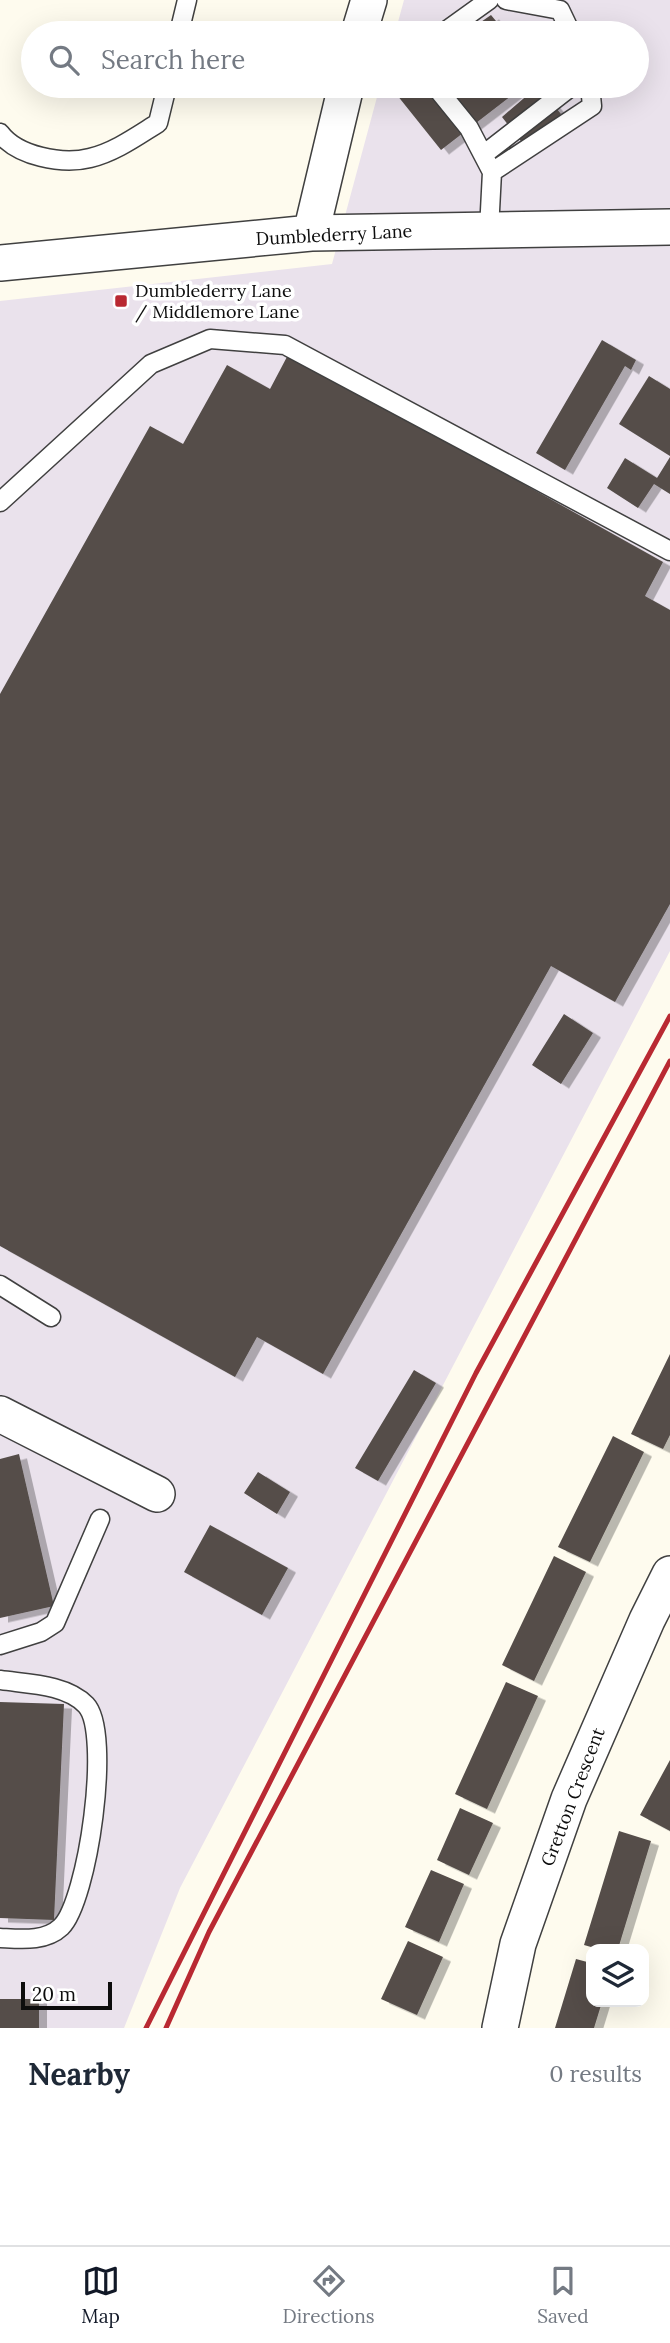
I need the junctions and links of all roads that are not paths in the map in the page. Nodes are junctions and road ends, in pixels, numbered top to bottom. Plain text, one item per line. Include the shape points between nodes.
1 (187, 0) edge
2 (369, 0) edge
3 (489, 0) edge
4 (506, 0) edge
5 (182, 21) edge
6 (363, 21) edge
7 (460, 21) edge
8 (565, 21) edge
9 (164, 98) edge
10 (343, 98) edge
11 (445, 98) edge
12 (557, 98) edge
13 (591, 98) edge
14 (0, 133) edge
15 (483, 155) junction
16 (492, 172) junction
17 (670, 227) edge
18 (489, 230) junction
19 (311, 233) junction
20 (0, 263) edge
21 (0, 502) edge
22 (670, 551) edge
23 (0, 1285) edge
24 (51, 1317) dead end
25 (0, 1415) edge
26 (157, 1494) dead end
27 (100, 1519) dead end
28 (670, 1574) edge
29 (0, 1645) edge
30 (0, 1680) edge
31 (0, 1938) edge
32 (500, 2028) edge

1 - 5 lane
2 - 6 street
3 - 7 lane
4 - 8 lane via 560,10
9 - 14 lane via 158,123 88,159 46,158 9,145
10 - 19 street
11 - 15 lane via 470,128
12 - 15 lane
13 - 16 lane via 592,106
15 - 16 lane
16 - 18 lane
17 - 18 street, Dumblederry Lane
18 - 19 street, Dumblederry Lane
19 - 20 street, Dumblederry Lane
21 - 22 lane via 151,364 210,339 285,345
23 - 24 lane
25 - 26 street
27 - 29 lane via 55,1623 41,1633
28 - 32 street, Gretton Crescent via 569,1799 518,1944
30 - 31 lane via 57,1689 80,1700 93,1715 99,1749 85,1875 75,1906 59,1929 45,1936

